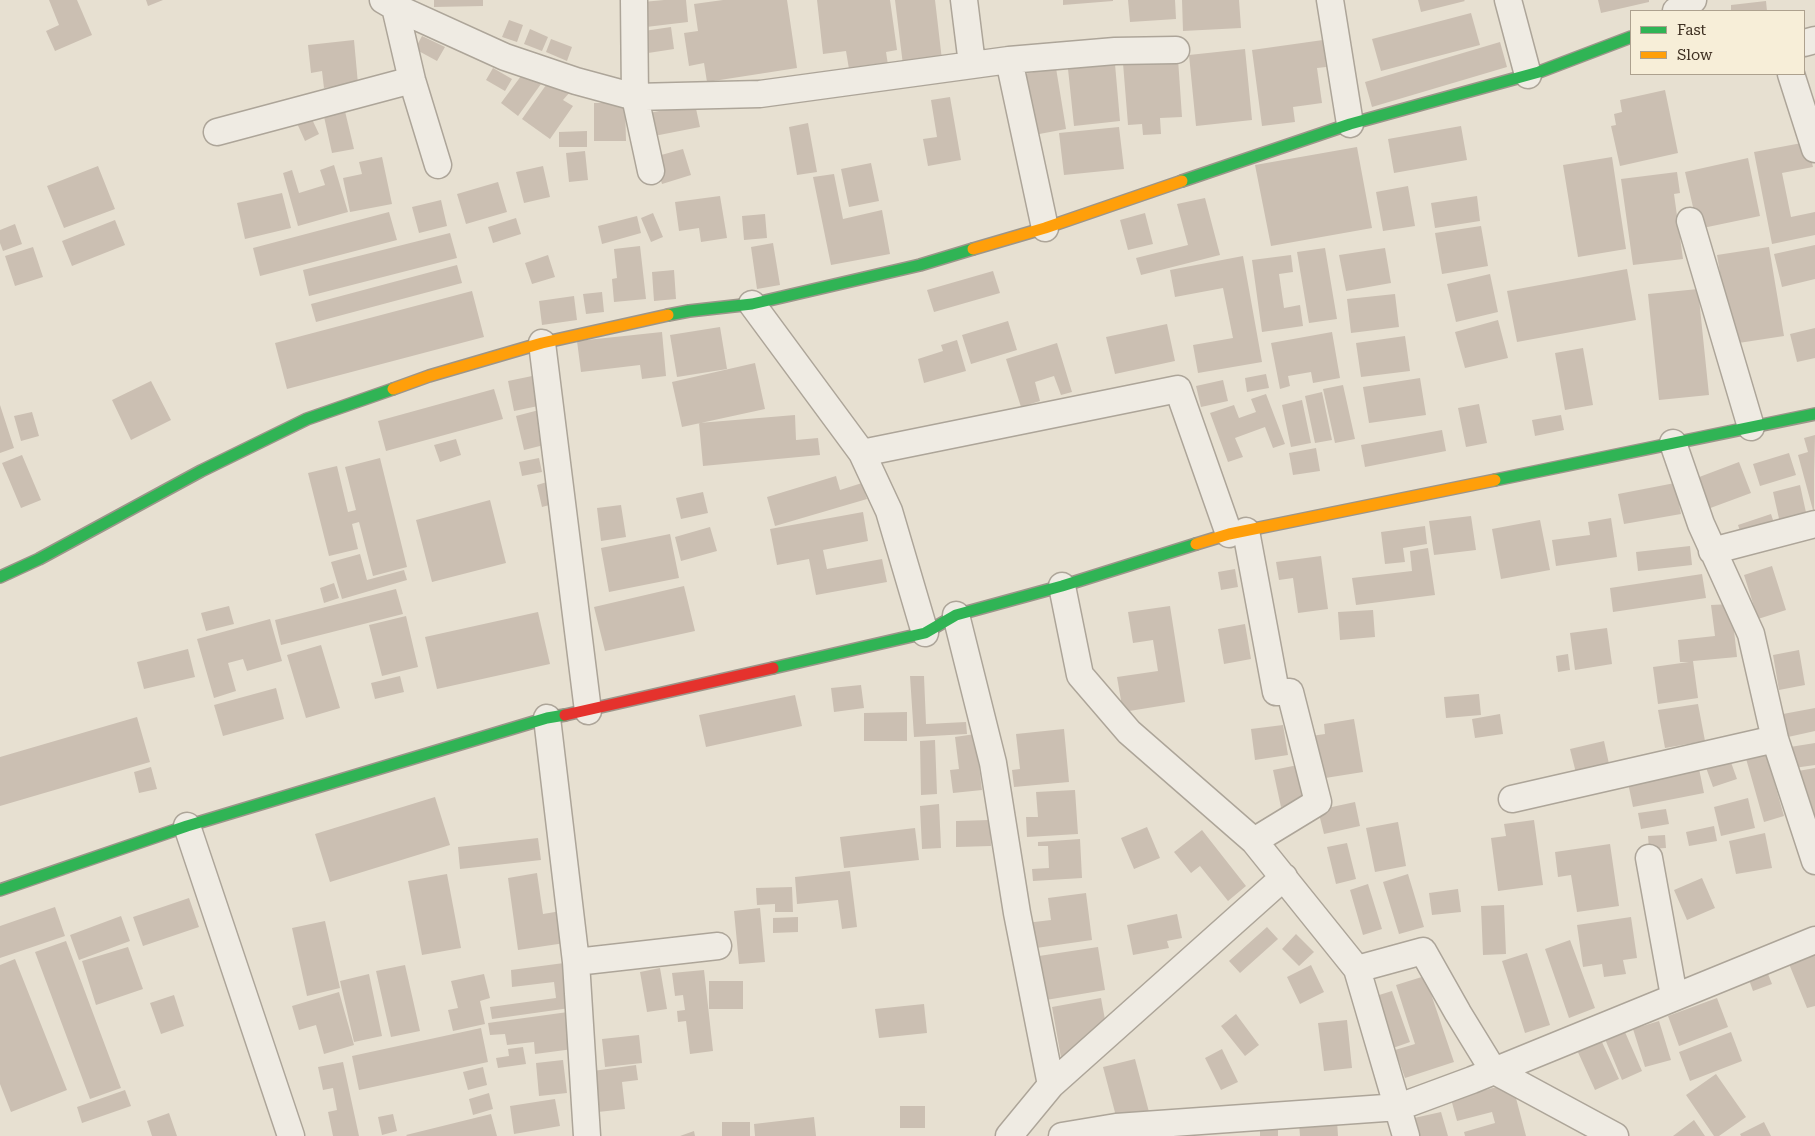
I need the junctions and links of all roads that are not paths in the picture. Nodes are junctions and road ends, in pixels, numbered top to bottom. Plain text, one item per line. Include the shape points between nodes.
1 (634, 0) edge
2 (964, 0) edge
3 (1330, 0) edge
4 (1508, 0) edge
5 (1693, 0) edge
6 (389, 4) edge
7 (1678, 10) edge
8 (1630, 37) edge
9 (1598, 49) junction
10 (1176, 50) dead end
11 (1630, 50) edge
12 (1009, 60) junction
13 (972, 64) junction
14 (1528, 75) junction
15 (1791, 75) edge
16 (412, 80) junction
17 (635, 97) junction
18 (1350, 124) junction
19 (217, 132) dead end
20 (1815, 149) edge
21 (438, 165) dead end
22 (651, 171) dead end
23 (1690, 221) dead end
24 (1045, 228) junction
25 (752, 304) junction
26 (542, 343) junction
27 (1815, 414) edge
28 (1751, 427) junction
29 (1674, 443) junction
30 (862, 453) junction
31 (1815, 524) edge
32 (1237, 533) junction
33 (1712, 551) junction
34 (0, 577) edge
35 (1062, 586) junction
36 (956, 615) junction
37 (926, 634) junction
38 (588, 711) junction
39 (547, 718) junction
40 (1775, 739) junction
41 (1512, 799) dead end
42 (187, 826) junction
43 (1254, 841) junction
44 (1649, 858) dead end
45 (1815, 861) edge
46 (1284, 877) junction
47 (0, 890) edge
48 (1815, 940) edge
49 (718, 946) dead end
50 (576, 962) junction
51 (1357, 969) junction
52 (1674, 996) junction
53 (1493, 1070) junction
54 (1051, 1085) junction
55 (1399, 1107) junction
56 (291, 1136) edge
57 (587, 1136) edge
58 (1010, 1136) edge
59 (1062, 1136) edge
60 (1406, 1136) edge
61 (1616, 1136) edge

1 - 17 street
2 - 13 street
3 - 18 street
4 - 14 street
5 - 7 street
6 - 16 street
6 - 17 street via 505,57
8 - 9 street
9 - 11 street
9 - 14 street
10 - 12 street via 1115,51
12 - 13 street
12 - 24 street
13 - 17 street via 760,94
14 - 18 street
15 - 20 street
16 - 19 street
16 - 21 street
17 - 22 street
18 - 24 street
23 - 28 street
24 - 25 street via 920,265
25 - 26 street via 689,311
25 - 30 street
26 - 34 street via 429,376 307,420 200,471
26 - 38 street
27 - 28 street
28 - 29 street
29 - 32 street
29 - 33 street
30 - 32 street via 1178,389
30 - 37 street via 889,511
31 - 33 street
32 - 35 street
32 - 43 street via 1276,692 1290,692 1318,802
33 - 40 street via 1751,634
35 - 36 street
35 - 43 street via 1080,675 1129,732
36 - 37 street
36 - 54 street via 993,762 1017,913
37 - 38 street
38 - 39 street
39 - 42 street
39 - 50 street
40 - 41 street
40 - 45 street
42 - 47 street
42 - 56 street
43 - 46 street
44 - 52 street
46 - 51 street
46 - 54 street
48 - 52 street
49 - 50 street
50 - 57 street
51 - 53 street via 1423,951
51 - 55 street
52 - 53 street
53 - 55 street
53 - 61 street
54 - 58 street
55 - 59 street via 1116,1127
55 - 60 street

